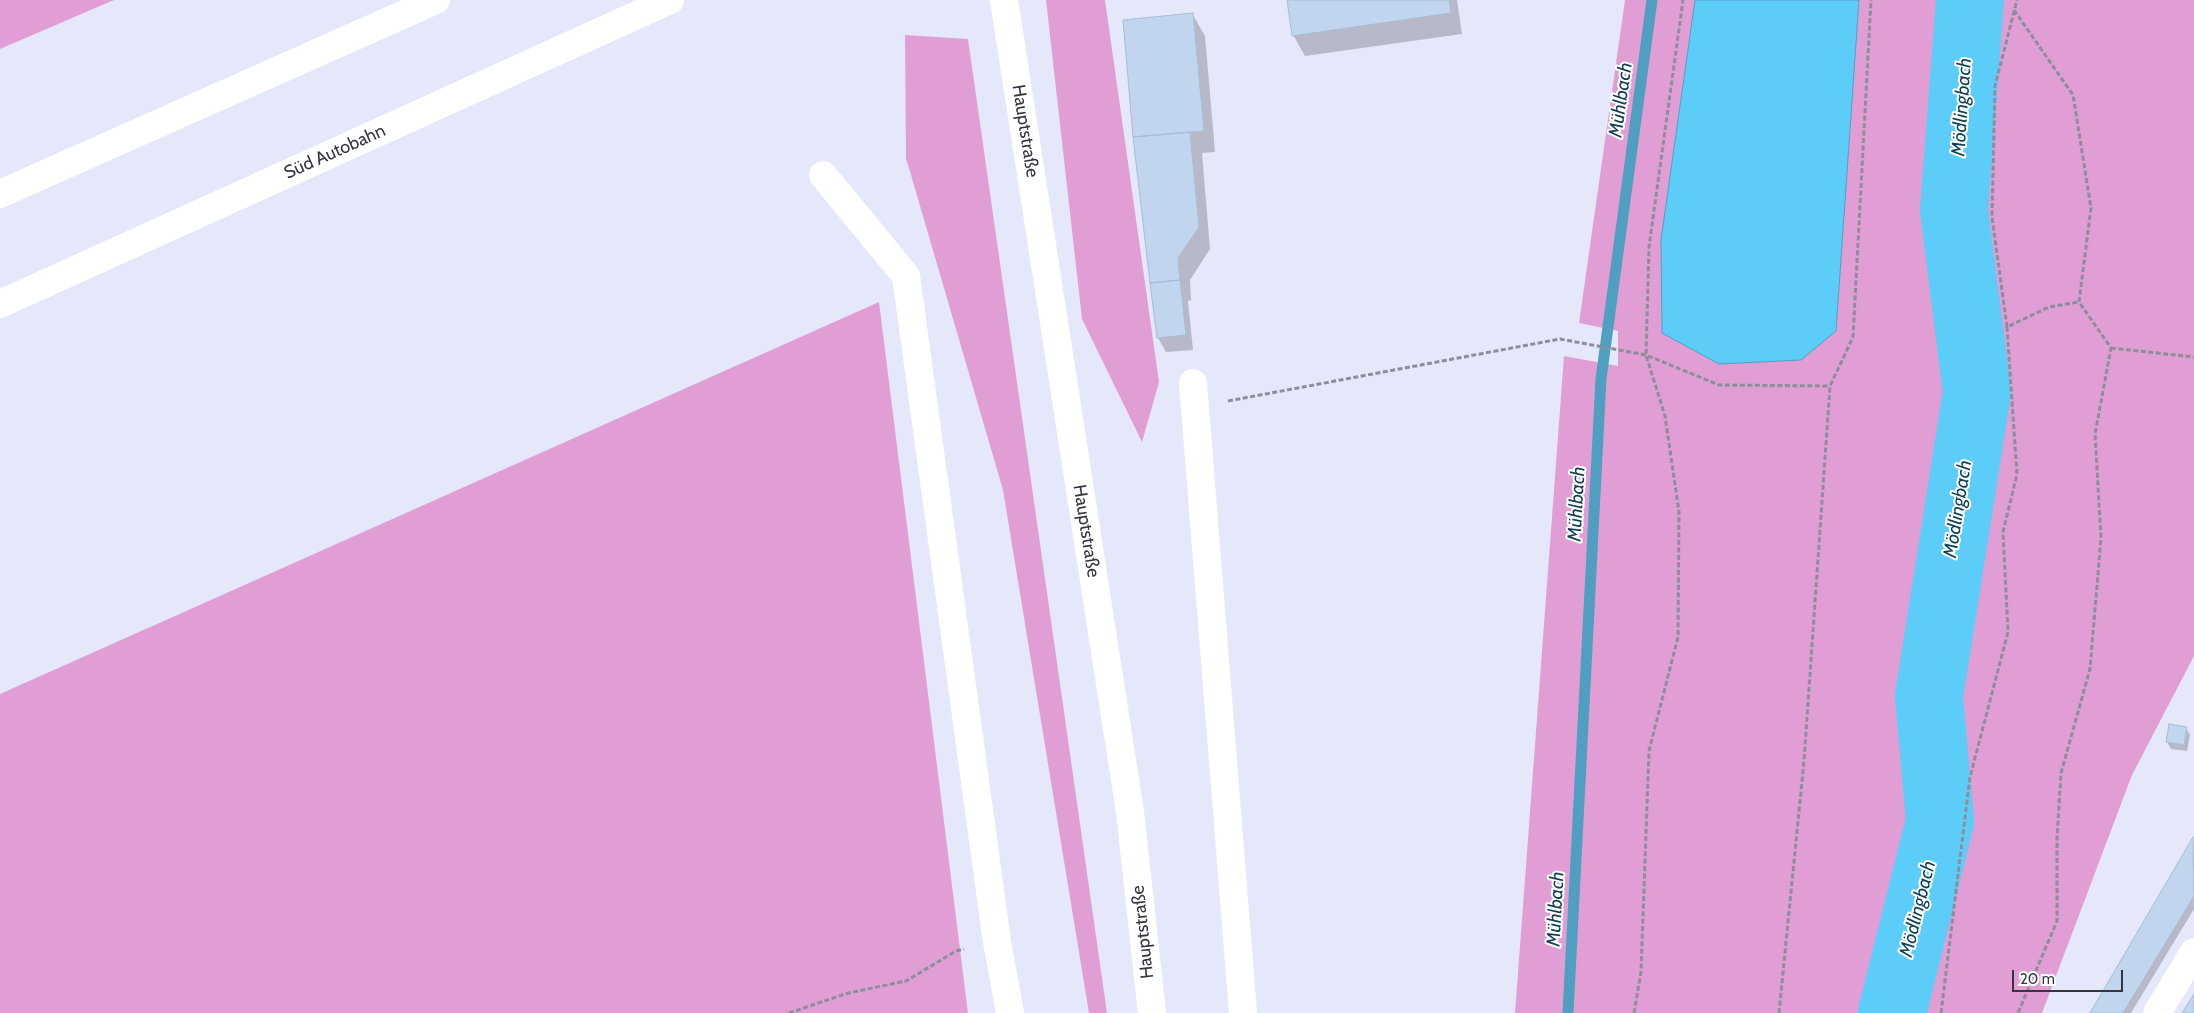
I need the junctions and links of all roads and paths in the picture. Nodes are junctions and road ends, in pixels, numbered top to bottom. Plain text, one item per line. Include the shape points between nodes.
1 (436, 0) edge
2 (670, 0) edge
3 (1004, 0) edge
4 (1684, 0) edge
5 (1871, 0) edge
6 (2017, 0) edge
7 (2014, 10) junction
8 (823, 175) dead end
9 (0, 194) edge
10 (2079, 302) junction
11 (0, 304) edge
12 (2007, 327) junction
13 (2110, 348) junction
14 (1646, 354) junction
15 (2194, 357) edge
16 (1830, 386) junction
17 (1194, 395) joint
18 (997, 942) junction
19 (2194, 952) edge
20 (789, 1013) edge
21 (1010, 1013) edge
22 (1152, 1013) edge
23 (1244, 1013) edge
24 (1634, 1013) edge
25 (1779, 1013) edge
26 (1941, 1013) edge
27 (2018, 1013) edge
28 (2157, 1013) edge

1 - 9 main road
2 - 11 main road, Süd Autobahn
3 - 22 main road, Hauptstraße via 1130,812
4 - 14 path via 1649,247
5 - 16 path via 1853,337
6 - 7 path
7 - 10 path via 2073,95 2091,208
7 - 12 path via 1995,86 1992,199
8 - 18 main road via 906,276
10 - 12 path via 2049,307
10 - 13 path
12 - 26 path via 2017,474 2002,532 2008,632 1970,777
13 - 15 path
13 - 27 path via 2096,434 2101,538 2090,669 2061,773 2057,839 2058,921
14 - 16 path via 1720,385
14 - 17 path via 1560,339
14 - 24 path via 1665,416 1679,512 1678,637 1648,751 1641,972
16 - 25 path via 1804,761
17 - 23 main road
18 - 20 path via 956,951 906,981 848,993
18 - 21 main road
19 - 28 main road

